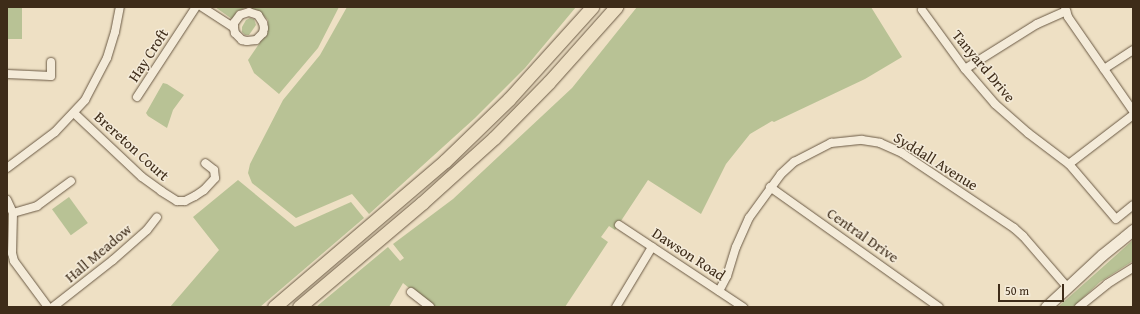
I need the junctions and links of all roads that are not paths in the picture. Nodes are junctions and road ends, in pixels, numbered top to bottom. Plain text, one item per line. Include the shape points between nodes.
1 (120, 7) edge
2 (196, 7) edge
3 (202, 7) edge
4 (592, 7) edge
5 (616, 7) edge
6 (1065, 9) edge
7 (922, 10) dead end
8 (234, 28) dead end
9 (1133, 50) edge
10 (51, 62) dead end
11 (965, 69) junction
12 (1104, 70) junction
13 (7, 74) edge
14 (137, 98) dead end
15 (1133, 111) edge
16 (74, 113) junction
17 (1133, 115) edge
18 (205, 163) dead end
19 (1069, 164) junction
20 (7, 168) edge
21 (71, 181) dead end
22 (770, 187) junction
23 (7, 200) edge
24 (1133, 205) edge
25 (13, 213) junction
26 (157, 217) dead end
27 (619, 225) dead end
28 (1133, 230) edge
29 (652, 247) junction
30 (10, 254) edge
31 (1133, 268) edge
32 (1067, 287) junction
33 (718, 291) junction
34 (410, 292) dead end
35 (48, 307) edge
36 (53, 307) edge
37 (274, 307) edge
38 (299, 307) edge
39 (430, 307) edge
40 (616, 307) edge
41 (743, 307) edge
42 (939, 307) edge
43 (1046, 307) edge
44 (1079, 307) edge

1 - 16 street via 103,68 85,100
2 - 14 street, Hay Croft
3 - 8 street
4 - 37 highway via 509,99 445,161
5 - 38 highway via 549,82 494,138
6 - 11 street
6 - 12 street
7 - 11 street, Tanyard Drive
9 - 12 street
10 - 13 street via 51,76
11 - 19 street, Tanyard Drive via 995,104
12 - 15 street
16 - 18 street, Brereton Court via 142,177 177,201 185,201 195,196 215,178 214,170
16 - 20 street via 55,132
17 - 19 street
19 - 24 street, Tanyard Drive via 1116,219
21 - 25 street via 37,206
22 - 32 street, Syddall Avenue via 794,162 831,142 862,140 880,143 902,153 1014,228
22 - 33 street, Syddall Avenue via 750,218 736,247 728,276
22 - 42 street, Central Drive
23 - 25 street
25 - 30 street
26 - 36 street, Hall Meadow via 147,230 113,260
27 - 29 street, Dawson Road
28 - 32 main road
29 - 33 street, Dawson Road
29 - 40 street
30 - 35 street
31 - 44 street via 1107,284
32 - 43 main road
33 - 41 street, Dawson Road
34 - 39 street

